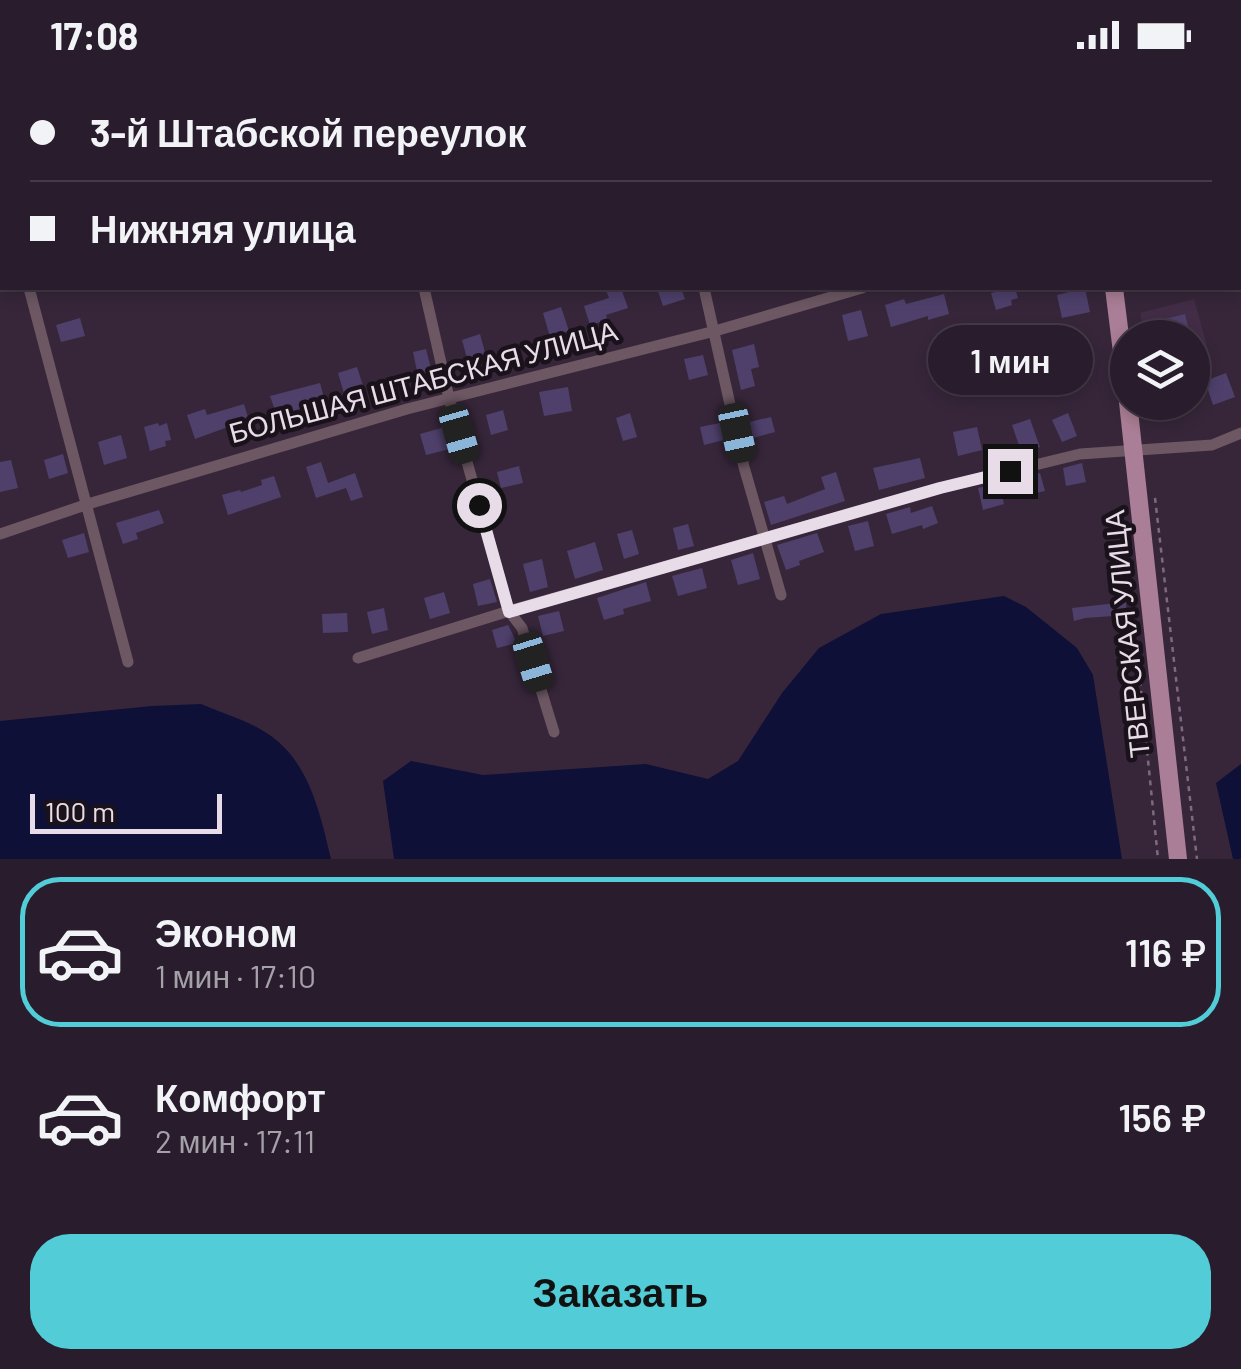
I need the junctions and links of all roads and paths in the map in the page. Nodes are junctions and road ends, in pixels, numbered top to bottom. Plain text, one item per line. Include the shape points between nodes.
1 (31, 290) edge
2 (424, 290) edge
3 (705, 290) edge
4 (855, 290) edge
5 (1114, 290) edge
6 (1118, 320) edge
7 (715, 331) junction
8 (449, 398) junction
9 (1130, 420) edge
10 (1241, 433) edge
11 (1134, 450) junction
12 (1154, 488) dead end
13 (88, 504) junction
14 (0, 534) edge
15 (764, 540) junction
16 (781, 595) dead end
17 (509, 612) junction
18 (358, 658) dead end
19 (128, 662) dead end
20 (1139, 671) dead end
21 (554, 732) dead end
22 (1158, 859) edge
23 (1178, 859) edge
24 (1196, 859) edge

1 - 13 street
2 - 8 street
3 - 7 street
4 - 7 street, БОЛЬШАЯ ШТАБСКАЯ УЛИЦА
5 - 6 main road, ТВЕРСКАЯ УЛИЦА
7 - 8 street, БОЛЬШАЯ ШТАБСКАЯ УЛИЦА
7 - 15 street
8 - 13 street, БОЛЬШАЯ ШТАБСКАЯ УЛИЦА
8 - 17 street
9 - 11 main road, ТВЕРСКАЯ УЛИЦА
10 - 11 street via 1212,445
11 - 15 street via 1062,458
11 - 23 main road, ТВЕРСКАЯ УЛИЦА
12 - 24 path
13 - 14 street, БОЛЬШАЯ ШТАБСКАЯ УЛИЦА
13 - 19 street
15 - 16 street
15 - 17 street
17 - 18 street
17 - 21 street via 522,628
20 - 22 path

